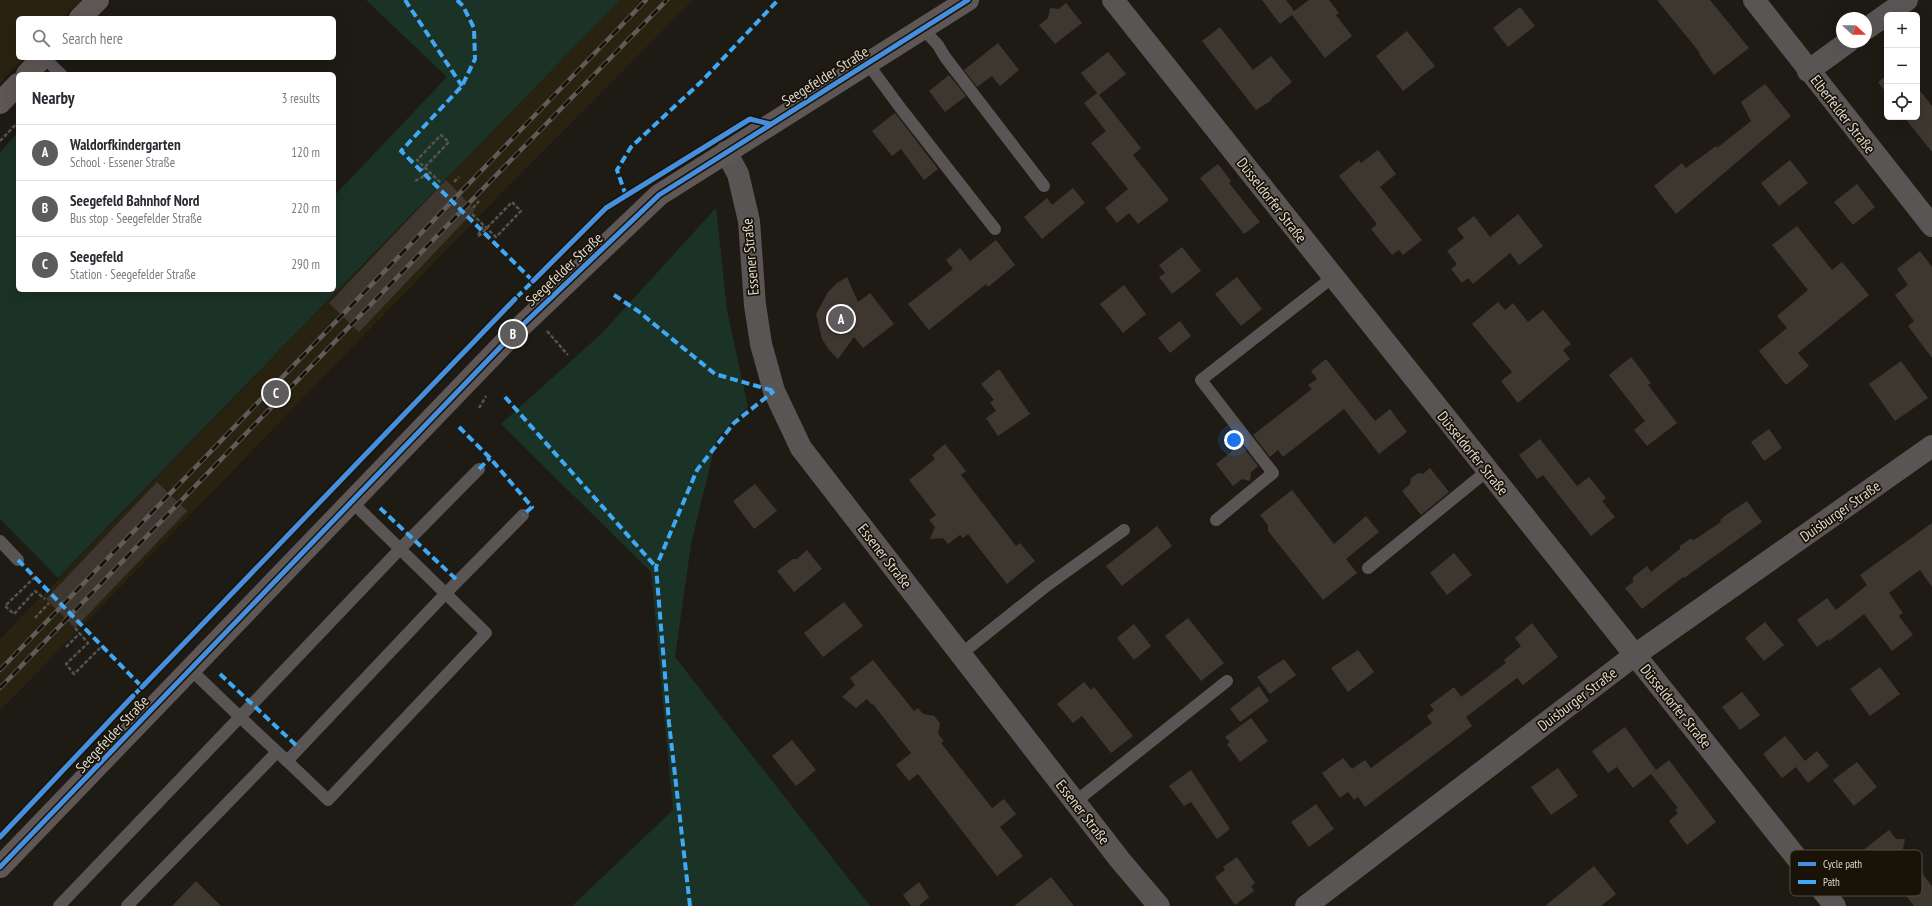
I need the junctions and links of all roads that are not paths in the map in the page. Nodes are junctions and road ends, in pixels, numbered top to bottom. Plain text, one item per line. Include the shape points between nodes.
1 (98, 0) edge
2 (968, 0) edge
3 (1113, 0) edge
4 (1754, 0) edge
5 (1907, 0) edge
6 (82, 16) edge
7 (1872, 25) edge
8 (923, 29) junction
9 (1839, 48) edge
10 (41, 60) edge
11 (45, 60) edge
12 (868, 64) junction
13 (1808, 70) junction
14 (29, 72) edge
15 (59, 72) edge
16 (16, 86) edge
17 (0, 103) edge
18 (726, 152) junction
19 (1044, 186) dead end
20 (1932, 226) edge
21 (995, 229) dead end
22 (1333, 277) junction
23 (1932, 446) edge
24 (479, 469) dead end
25 (1487, 471) junction
26 (351, 501) junction
27 (523, 515) dead end
28 (1216, 520) dead end
29 (1124, 530) dead end
30 (0, 541) edge
31 (399, 550) junction
32 (18, 560) dead end
33 (1368, 568) dead end
34 (445, 594) junction
35 (961, 654) junction
36 (1635, 655) junction
37 (190, 669) junction
38 (1227, 681) dead end
39 (240, 717) junction
40 (277, 752) junction
41 (287, 761) junction
42 (1075, 802) junction
43 (1790, 850) edge
44 (0, 867) edge
45 (1827, 896) edge
46 (58, 906) edge
47 (127, 906) edge
48 (1158, 906) edge
49 (1306, 906) edge
50 (1835, 906) edge

1 - 6 street
2 - 8 street, Seegefelder Straße
3 - 22 street, Düsseldorfer Straße
4 - 13 street, Elberfelder Straße
5 - 7 street
8 - 12 street, Seegefelder Straße
8 - 19 lane via 938,45 944,57
9 - 13 street
10 - 14 street
11 - 15 lane
12 - 18 street, Seegefelder Straße
12 - 21 lane
13 - 20 street, Elberfelder Straße
16 - 17 street
18 - 26 street, Seegefelder Straße via 659,195 513,334
18 - 35 street, Essener Straße via 738,174 749,221 755,305 761,344 774,391 801,448
22 - 25 street, Düsseldorfer Straße
22 - 28 lane via 1201,380 1273,473
23 - 36 street, Duisburger Straße
24 - 31 lane
25 - 33 lane
25 - 36 street, Düsseldorfer Straße
26 - 31 lane
26 - 37 street, Seegefelder Straße
27 - 34 lane
29 - 35 lane via 1045,587
30 - 32 lane
31 - 34 lane
31 - 39 lane
34 - 41 lane
34 - 41 lane via 486,633 328,800
35 - 42 street, Essener Straße
36 - 43 street, Düsseldorfer Straße
36 - 49 street, Duisburger Straße
37 - 39 lane
37 - 44 street, Seegefelder Straße
38 - 42 lane
39 - 40 lane
39 - 46 lane
40 - 41 lane
40 - 47 lane
42 - 48 street, Essener Straße
45 - 50 street, Düsseldorfer Straße

